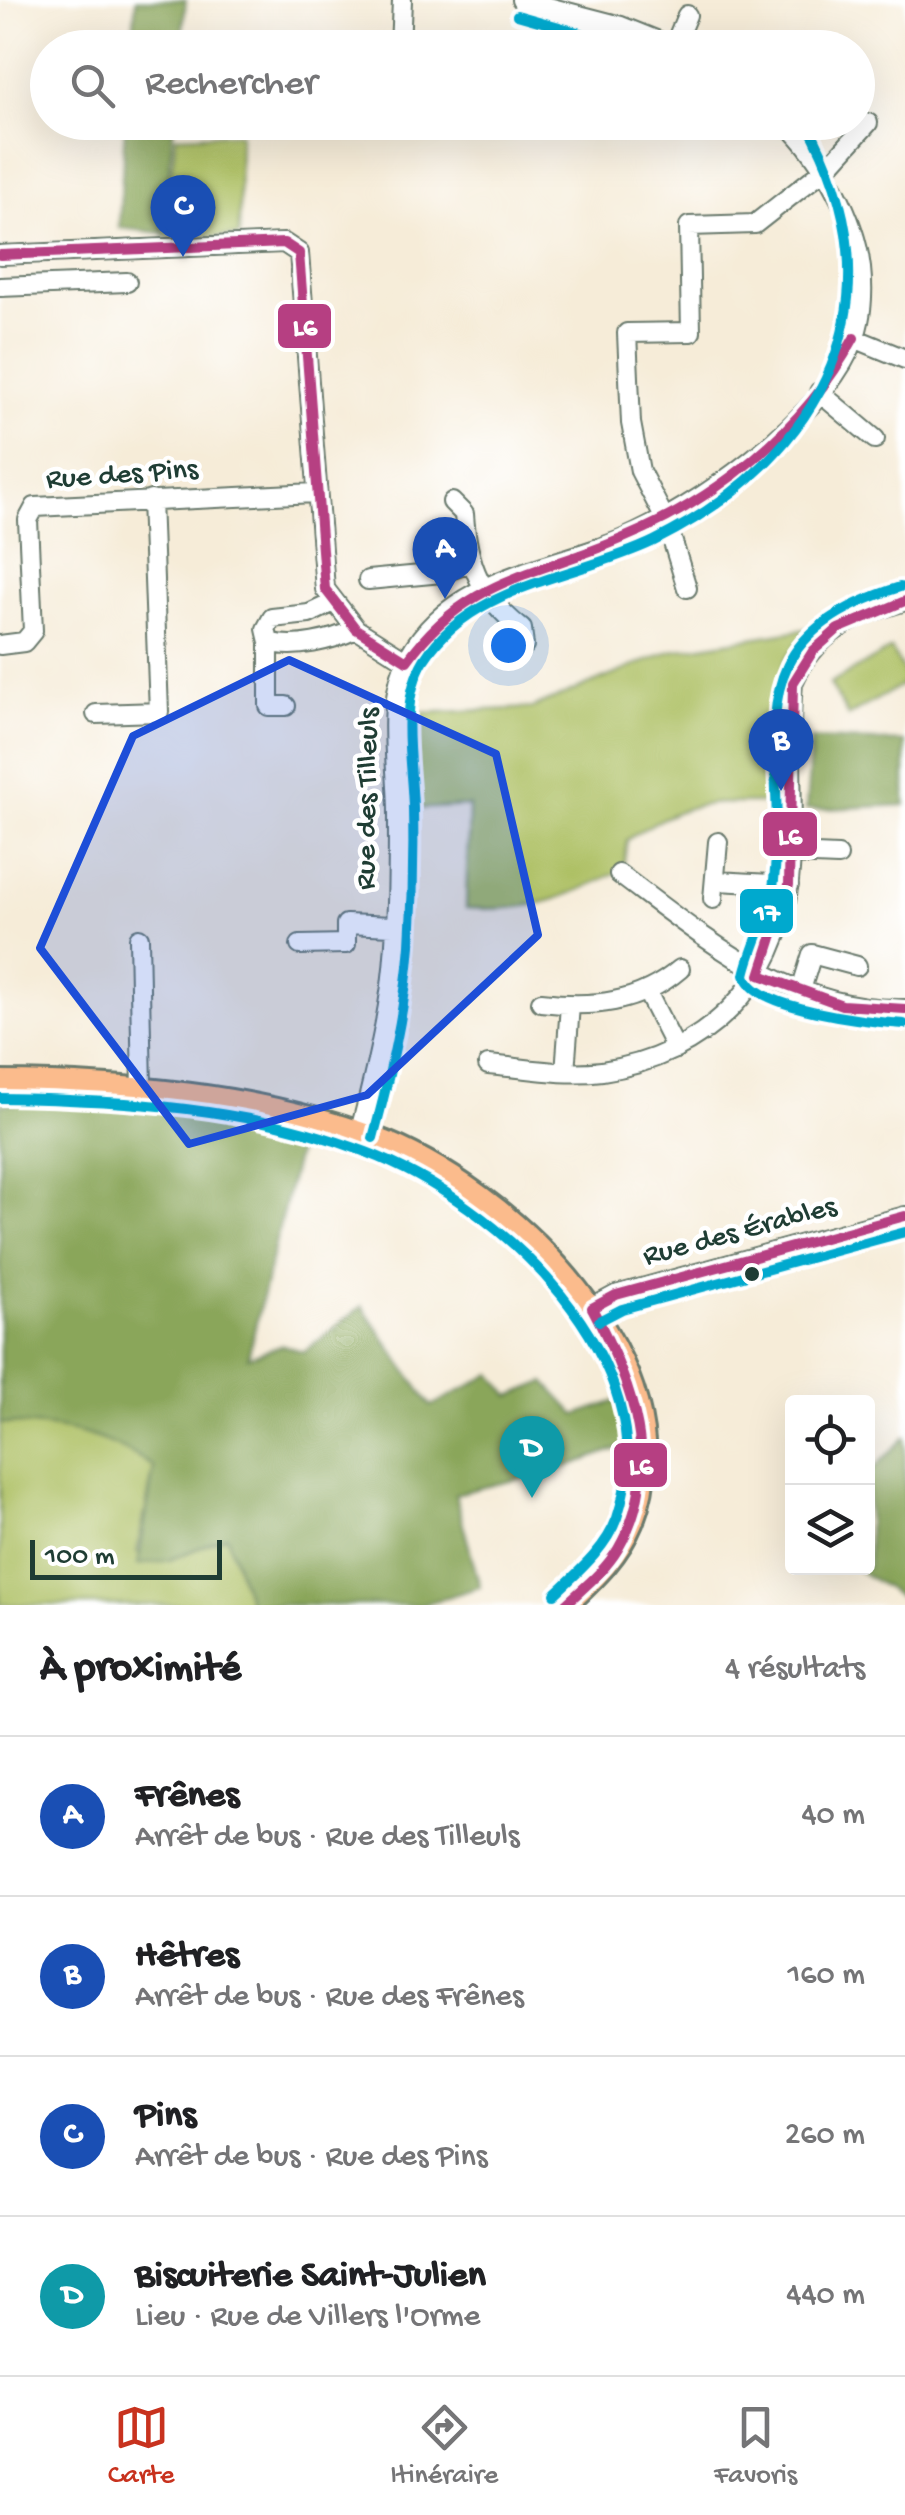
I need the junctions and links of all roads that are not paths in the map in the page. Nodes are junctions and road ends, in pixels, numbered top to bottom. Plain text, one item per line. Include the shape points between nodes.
1 (402, 0) edge
2 (521, 0) edge
3 (687, 14) dead end
4 (401, 30) edge
5 (628, 30) edge
6 (681, 30) edge
7 (799, 140) edge
8 (852, 140) edge
9 (823, 170) junction
10 (184, 220) dead end
11 (185, 246) junction
12 (0, 256) edge
13 (127, 282) dead end
14 (0, 287) edge
15 (854, 338) junction
16 (905, 360) edge
17 (820, 392) junction
18 (874, 439) dead end
19 (316, 493) junction
20 (151, 500) junction
21 (452, 502) dead end
22 (663, 517) junction
23 (470, 563) junction
24 (368, 580) dead end
25 (482, 587) junction
26 (687, 588) dead end
27 (905, 601) edge
28 (332, 603) junction
29 (356, 629) junction
30 (270, 642) junction
31 (0, 645) edge
32 (524, 646) dead end
33 (406, 660) junction
34 (286, 706) dead end
35 (96, 714) dead end
36 (718, 842) dead end
37 (791, 854) junction
38 (838, 856) dead end
39 (618, 874) dead end
40 (789, 884) junction
41 (393, 926) junction
42 (138, 938) dead end
43 (300, 946) dead end
44 (857, 966) dead end
45 (680, 969) dead end
46 (760, 974) junction
47 (648, 992) junction
48 (800, 993) junction
49 (540, 1002) dead end
50 (570, 1005) junction
51 (905, 1010) edge
52 (676, 1049) junction
53 (488, 1065) dead end
54 (566, 1072) junction
55 (0, 1083) edge
56 (142, 1090) junction
57 (359, 1134) junction
58 (905, 1216) edge
59 (592, 1308) junction
60 (565, 1605) edge

1 - 4 street
2 - 5 street
3 - 6 street
7 - 9 street, Rue des Tilleuls
8 - 9 street
9 - 15 street, Rue des Tilleuls via 860,259 861,313
9 - 22 street via 755,224 689,226 691,332 627,334 640,471
10 - 11 street
11 - 12 street
11 - 19 street via 284,242 299,253
13 - 14 street
15 - 16 street
15 - 17 street, Rue des Tilleuls
17 - 18 street
17 - 22 street, Rue des Tilleuls via 770,442
19 - 20 street, Rue des Pins
19 - 28 street via 320,573
20 - 31 street, Rue des Pins via 35,507 28,520 33,631 24,642
20 - 35 street via 159,712
21 - 23 street via 464,514
22 - 25 street, Rue des Tilleuls via 580,556
22 - 26 street
23 - 24 street via 442,574
23 - 25 street
25 - 32 street via 522,628
25 - 33 street, Rue des Tilleuls via 440,617
27 - 37 street via 826,634 793,683
28 - 29 street
28 - 30 street via 309,614 272,618 266,629
29 - 30 street via 326,640
29 - 33 street
30 - 34 street via 269,706
33 - 41 street, Rue des Tilleuls via 395,714
36 - 40 street via 715,890
37 - 38 street
37 - 40 street
39 - 46 street
40 - 46 street
41 - 43 street, Rue des Tilleuls via 346,924 346,944
41 - 57 street, Rue des Tilleuls via 390,986
42 - 56 street
44 - 48 street via 812,954
45 - 47 street
46 - 48 street
46 - 52 street via 728,1014
47 - 50 street
47 - 52 street
48 - 51 street via 842,1005
49 - 50 street
50 - 54 street
52 - 54 street via 600,1071
53 - 54 street
55 - 56 main road
56 - 57 main road
57 - 59 main road via 413,1156 470,1192 552,1263
58 - 59 street, Rue des Érables via 616,1295
59 - 60 main road via 633,1392 641,1470 633,1518 616,1552

